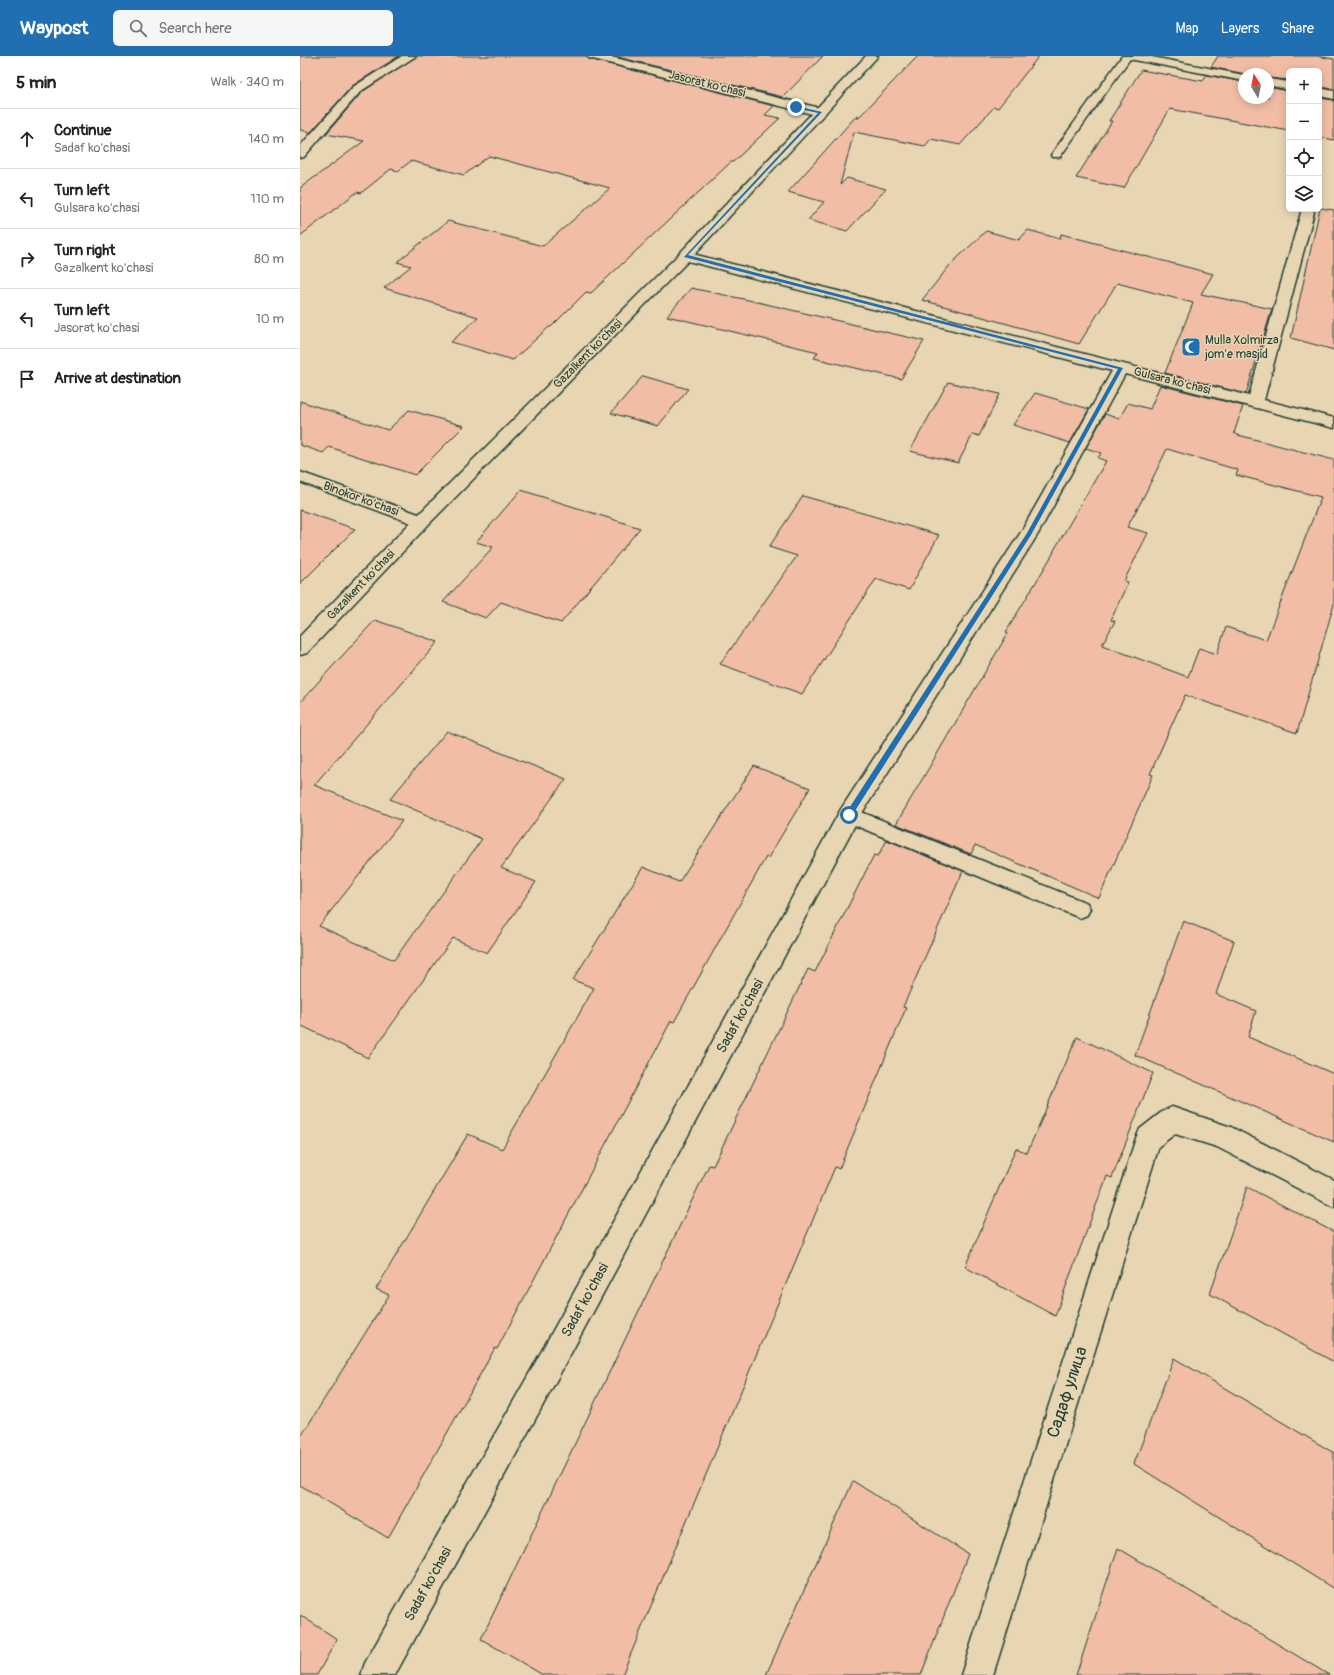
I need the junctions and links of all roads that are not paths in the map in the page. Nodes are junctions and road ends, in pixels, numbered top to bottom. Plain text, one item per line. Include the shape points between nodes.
1 (410, 56) edge
2 (593, 56) edge
3 (872, 56) edge
4 (1128, 56) edge
5 (1238, 77) edge
6 (1274, 83) edge
7 (1286, 85) edge
8 (1322, 92) edge
9 (1334, 94) edge
10 (820, 112) junction
11 (300, 154) edge
12 (1056, 155) dead end
13 (1307, 212) dead end
14 (685, 256) junction
15 (1121, 368) junction
16 (1255, 402) junction
17 (1334, 423) edge
18 (300, 477) edge
19 (422, 521) junction
20 (300, 648) edge
21 (849, 815) junction
22 (1080, 909) dead end
23 (1334, 1194) edge
24 (377, 1675) edge
25 (977, 1675) edge

1 - 11 street via 357,89
2 - 10 street, Jasorat ko'chasi
3 - 10 street, Gazalkent ko'chasi
4 - 5 street
4 - 12 lane
6 - 7 street
8 - 9 street
10 - 14 street, Gazalkent ko'chasi
13 - 16 street
14 - 15 street, Gulsara ko'chasi
14 - 19 street, Gazalkent ko'chasi
15 - 16 street, Gulsara ko'chasi
15 - 21 street, Sadaf ko'chasi via 1029,534
16 - 17 street, Gulsara ko'chasi
18 - 19 lane, Binokor ko'chasi
19 - 20 street, Gazalkent ko'chasi
21 - 22 lane
21 - 24 street, Sadaf ko'chasi via 539,1384
23 - 25 street, Садаф улица via 1222,1136 1172,1120 1149,1138

